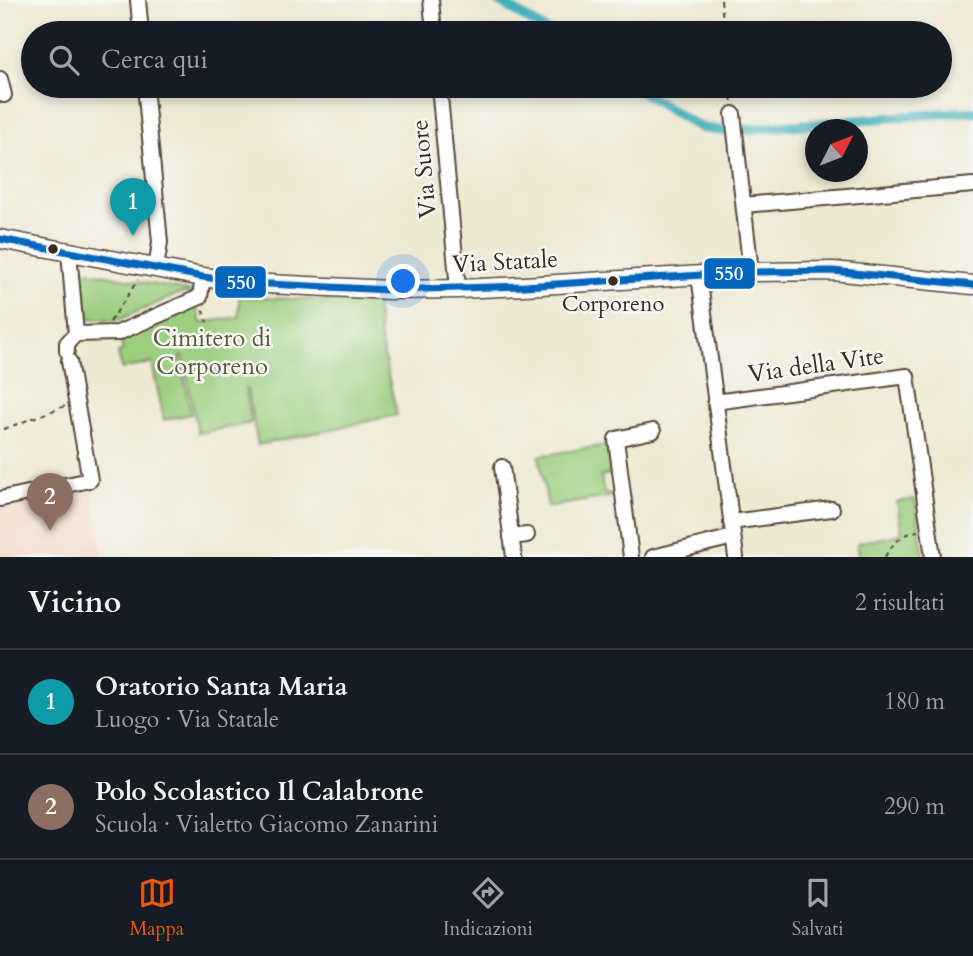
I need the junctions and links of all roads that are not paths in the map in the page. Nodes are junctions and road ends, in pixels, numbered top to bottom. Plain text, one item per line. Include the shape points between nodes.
1 (138, 0) edge
2 (431, 0) edge
3 (140, 21) edge
4 (433, 21) edge
5 (0, 79) edge
6 (4, 95) dead end
7 (146, 98) edge
8 (440, 98) edge
9 (733, 114) road end
10 (973, 185) edge
11 (744, 205) junction
12 (0, 239) edge
13 (69, 252) junction
14 (156, 269) junction
15 (751, 272) junction
16 (699, 275) junction
17 (203, 277) junction
18 (973, 285) edge
19 (458, 289) junction
20 (76, 334) junction
21 (715, 401) junction
22 (653, 431) dead end
23 (502, 467) dead end
24 (0, 499) edge
25 (832, 509) dead end
26 (732, 529) junction
27 (527, 535) dead end
28 (511, 537) junction
29 (514, 557) edge
30 (631, 557) edge
31 (653, 557) edge
32 (736, 557) edge
33 (933, 557) edge

1 - 3 street
2 - 4 street
5 - 6 street
7 - 14 street via 160,242
8 - 19 street, Via Suore
9 - 11 street
10 - 11 street
11 - 15 street
12 - 13 main road, Via Statale
13 - 14 main road, Via Statale
13 - 20 street
14 - 17 main road, Via Statale
15 - 16 main road, Via Statale
15 - 18 main road, Via Statale via 833,271
16 - 19 main road, Via Statale
16 - 21 street
17 - 19 main road, Via Statale via 248,283
17 - 20 street via 200,297 118,333
20 - 24 street via 67,343 68,356 90,480
21 - 26 street
21 - 33 street, Via della Vite via 907,376
22 - 30 street via 616,439
23 - 28 street
25 - 26 street
26 - 31 street
26 - 32 street
27 - 28 street
28 - 29 street

